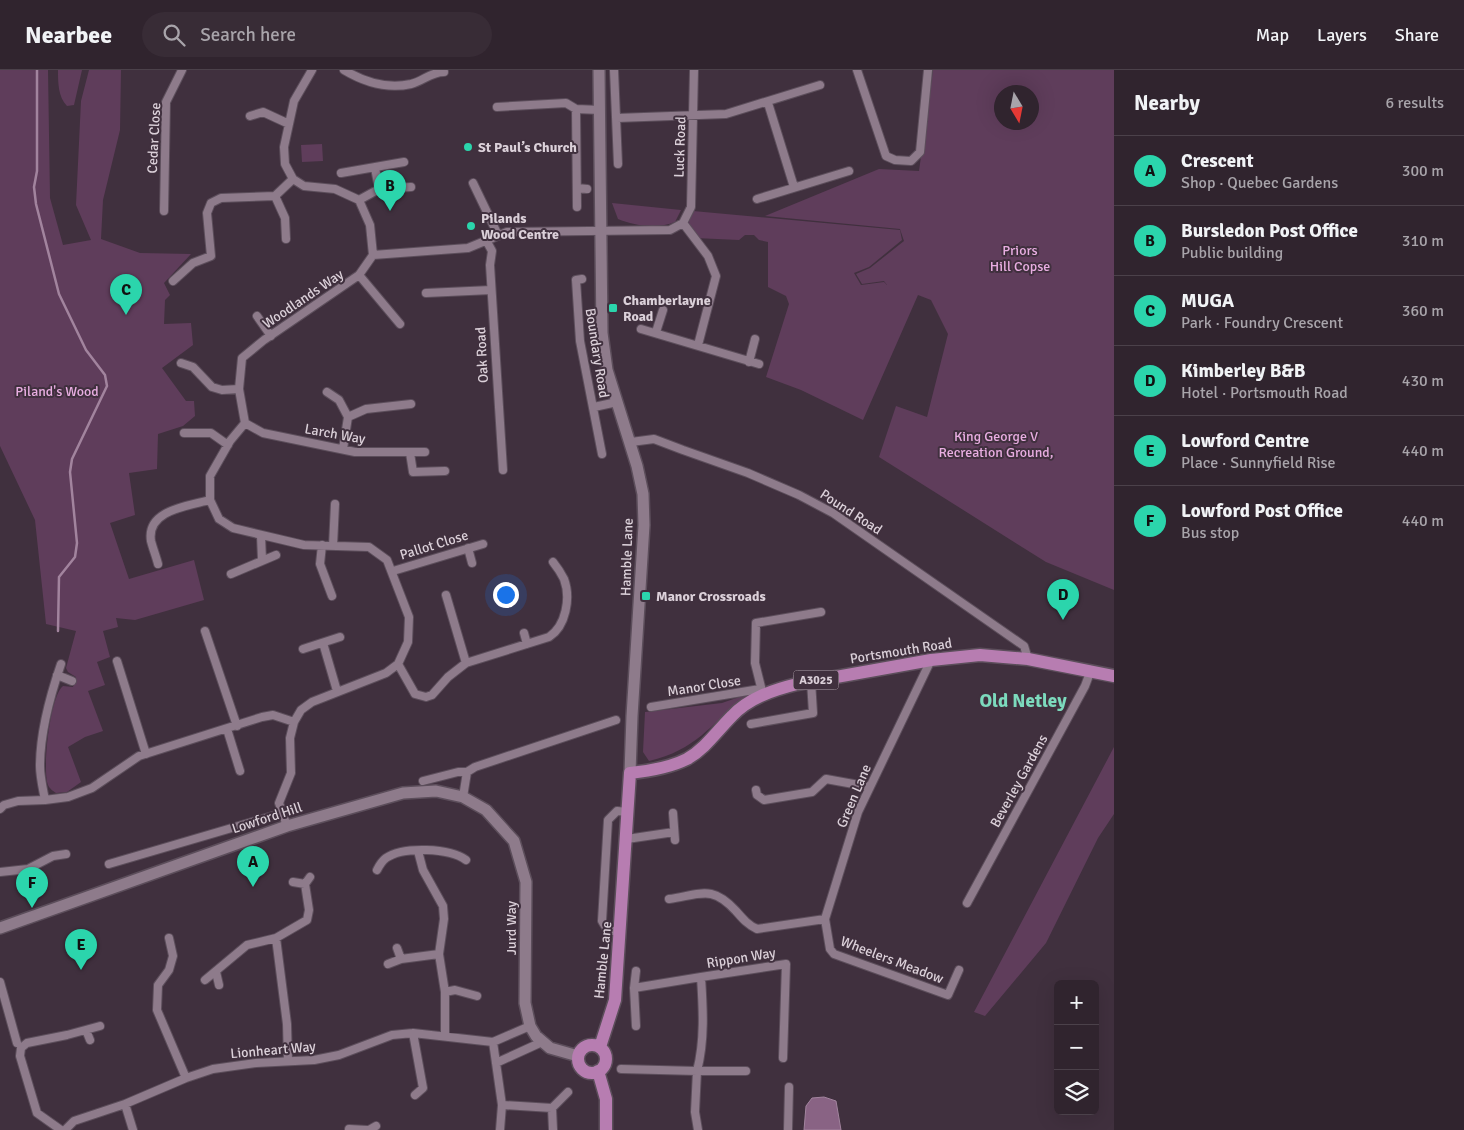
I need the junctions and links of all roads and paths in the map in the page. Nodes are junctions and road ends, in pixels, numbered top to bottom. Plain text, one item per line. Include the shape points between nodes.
1 (182, 70) edge
2 (312, 70) edge
3 (344, 70) edge
4 (599, 70) edge
5 (614, 70) edge
6 (694, 70) edge
7 (857, 70) edge
8 (928, 70) edge
9 (432, 72) edge
10 (444, 72) dead end
11 (820, 85) dead end
12 (768, 102) junction
13 (497, 107) dead end
14 (576, 110) junction
15 (600, 110) junction
16 (250, 116) dead end
17 (694, 116) junction
18 (617, 118) junction
19 (289, 124) junction
20 (404, 162) dead end
21 (618, 164) dead end
22 (375, 168) junction
23 (849, 171) dead end
24 (341, 174) dead end
25 (293, 179) junction
26 (472, 183) dead end
27 (411, 187) dead end
28 (577, 188) junction
29 (794, 188) junction
30 (379, 189) junction
31 (587, 189) dead end
32 (275, 196) junction
33 (757, 199) dead end
34 (359, 200) junction
35 (577, 207) dead end
36 (164, 211) dead end
37 (683, 223) junction
38 (601, 230) junction
39 (498, 235) junction
40 (286, 239) dead end
41 (486, 240) junction
42 (373, 255) junction
43 (359, 276) junction
44 (582, 279) dead end
45 (173, 281) dead end
46 (491, 290) junction
47 (426, 293) dead end
48 (663, 310) dead end
49 (256, 316) dead end
50 (400, 324) dead end
51 (641, 328) dead end
52 (656, 332) junction
53 (271, 336) junction
54 (755, 339) dead end
55 (698, 346) junction
56 (749, 362) junction
57 (181, 364) dead end
58 (759, 364) dead end
59 (239, 389) junction
60 (327, 392) dead end
61 (617, 402) junction
62 (411, 404) dead end
63 (594, 407) junction
64 (348, 417) junction
65 (245, 423) junction
66 (184, 433) dead end
67 (631, 442) junction
68 (228, 445) junction
69 (343, 449) junction
70 (425, 452) dead end
71 (410, 453) junction
72 (602, 454) dead end
73 (503, 470) dead end
74 (445, 471) dead end
75 (210, 500) junction
76 (335, 504) dead end
77 (261, 536) junction
78 (483, 544) dead end
79 (322, 545) junction
80 (333, 546) junction
81 (468, 548) junction
82 (276, 555) dead end
83 (262, 560) junction
84 (553, 562) dead end
85 (472, 563) dead end
86 (158, 564) dead end
87 (392, 571) junction
88 (231, 574) dead end
89 (446, 595) dead end
90 (332, 596) dead end
91 (815, 603) dead end
92 (205, 631) dead end
93 (524, 632) dead end
94 (340, 637) dead end
95 (323, 643) junction
96 (527, 644) junction
97 (304, 649) dead end
98 (1028, 659) junction
99 (931, 660) junction
100 (117, 661) dead end
101 (466, 663) junction
102 (61, 664) dead end
103 (398, 664) junction
104 (1091, 670) junction
105 (57, 675) junction
106 (1114, 676) edge
107 (72, 681) dead end
108 (811, 681) junction
109 (135, 690) dead end
110 (337, 691) junction
111 (762, 692) junction
112 (125, 693) junction
113 (651, 707) dead end
114 (294, 722) junction
115 (612, 723) dead end
116 (751, 724) dead end
117 (237, 726) junction
118 (227, 729) junction
119 (146, 754) junction
120 (240, 771) dead end
121 (467, 772) junction
122 (630, 773) junction
123 (423, 782) dead end
124 (870, 787) junction
125 (756, 790) dead end
126 (462, 797) junction
127 (45, 800) junction
128 (0, 809) edge
129 (628, 812) junction
130 (283, 813) junction
131 (673, 813) dead end
132 (287, 826) junction
133 (627, 839) junction
134 (418, 851) junction
135 (66, 854) dead end
136 (466, 860) dead end
137 (109, 864) dead end
138 (377, 870) dead end
139 (0, 871) edge
140 (310, 877) dead end
141 (293, 882) dead end
142 (305, 884) junction
143 (669, 899) dead end
144 (966, 903) dead end
145 (825, 919) junction
146 (0, 928) edge
147 (621, 931) junction
148 (169, 938) dead end
149 (276, 938) junction
150 (397, 948) dead end
151 (830, 949) joint
152 (439, 954) junction
153 (401, 959) junction
154 (388, 964) dead end
155 (959, 970) dead end
156 (636, 971) dead end
157 (216, 972) junction
158 (701, 977) junction
159 (205, 980) dead end
160 (0, 982) edge
161 (219, 985) dead end
162 (634, 988) junction
163 (445, 992) junction
164 (477, 996) dead end
165 (100, 1026) dead end
166 (530, 1026) junction
167 (636, 1026) dead end
168 (86, 1030) junction
169 (413, 1033) junction
170 (445, 1036) junction
171 (90, 1040) dead end
172 (493, 1042) junction
173 (542, 1042) junction
174 (17, 1044) dead end
175 (600, 1047) junction
176 (578, 1056) junction
177 (782, 1058) dead end
178 (288, 1061) junction
179 (496, 1063) junction
180 (622, 1069) dead end
181 (697, 1071) junction
182 (746, 1071) dead end
183 (598, 1072) junction
184 (186, 1078) junction
185 (789, 1088) dead end
186 (568, 1092) dead end
187 (415, 1095) dead end
188 (125, 1104) junction
189 (502, 1104) junction
190 (552, 1108) junction
191 (349, 1129) edge
192 (371, 1129) edge
193 (63, 1130) edge
194 (133, 1130) edge
195 (500, 1130) edge
196 (553, 1130) edge
197 (606, 1130) edge
198 (698, 1130) edge
199 (788, 1130) edge

1 - 36 street, Cedar Close via 166,102
2 - 19 street via 294,101
3 - 9 street via 374,84 410,84
4 - 15 street, Hamble Lane
5 - 18 street
6 - 17 street, Luck Road
7 - 8 street via 886,156 911,161 920,152
9 - 10 street
11 - 12 street
12 - 17 street via 726,114
12 - 29 street
13 - 14 street via 566,103
14 - 15 street
14 - 28 street
15 - 38 street, Hamble Lane
16 - 19 street via 263,112
17 - 18 street
17 - 37 street, Luck Road via 691,207
18 - 21 street
19 - 25 street via 284,147 285,164
20 - 22 street
22 - 24 street
22 - 30 street
23 - 29 street
25 - 32 street
25 - 34 street via 304,186 335,189
26 - 39 street
27 - 30 street
28 - 31 street
28 - 35 street
29 - 33 street
30 - 34 street
32 - 40 street via 285,218
32 - 45 street via 221,198 211,202 207,213 211,256 194,263
34 - 42 street via 370,225
37 - 38 street via 670,230
37 - 55 street via 708,256 716,276
38 - 39 street via 507,232
38 - 61 street, Hamble Lane via 602,333 607,370
39 - 41 street
41 - 42 street via 468,248
41 - 46 street, Oak Road via 492,252
42 - 43 street, Woodlands Way
43 - 50 street
43 - 53 street, Woodlands Way
44 - 63 street, Boundary Road via 576,280 580,341
46 - 47 street
46 - 73 street, Oak Road
48 - 52 street
49 - 53 street
51 - 52 street
52 - 55 street
53 - 59 street, Woodlands Way via 242,358
54 - 56 street
55 - 56 street
56 - 58 street
57 - 59 street via 193,367 212,387
59 - 65 street, Woodlands Way
60 - 64 street via 339,400
61 - 63 street, Boundary Road
61 - 67 street, Hamble Lane
62 - 64 street via 366,409
63 - 72 street, Boundary Road
64 - 69 street
65 - 68 street
65 - 69 street, Larch Way via 263,432
66 - 68 street via 211,433
67 - 98 street, Pound Road via 654,439 748,473 833,513 1024,646
67 - 122 street, Hamble Lane via 643,494 644,525
68 - 75 street via 210,476
69 - 71 street, Larch Way
70 - 71 street, Larch Way
71 - 74 street via 413,472
75 - 77 street via 219,519 233,528
75 - 86 street via 159,517 151,530
76 - 80 street
77 - 79 street
77 - 83 street
78 - 81 street, Pallot Close
79 - 80 street
79 - 90 street via 320,564
80 - 87 street via 369,547 387,560
81 - 85 street
81 - 87 street, Pallot Close
82 - 83 street
83 - 88 street
84 - 96 street via 564,579 566,598 561,626 549,636
87 - 103 street via 406,605 410,629
89 - 101 street
91 - 111 street via 817,612 756,623 755,664
92 - 117 street
93 - 96 street
94 - 95 street
95 - 97 street
95 - 110 street
96 - 101 street
98 - 99 main road, Portsmouth Road / A3025 via 980,655
98 - 104 main road, Portsmouth Road / A3025
99 - 108 main road, Portsmouth Road / A3025
99 - 124 street, Green Lane
100 - 112 street
101 - 103 street via 426,697 415,694
102 - 105 street
103 - 110 street via 386,673
104 - 106 main road, Portsmouth Road / A3025
104 - 144 street, Beverley Gardens
105 - 107 street
105 - 127 street via 49,703 40,767
108 - 111 main road, Portsmouth Road / A3025
108 - 116 street via 813,713
109 - 112 street
110 - 114 street via 312,702 301,710
111 - 113 street, Manor Close
111 - 122 main road, Portsmouth Road / A3025 via 688,758 668,767
112 - 119 street
114 - 117 street via 273,715
114 - 130 street via 290,738 291,773 280,803
115 - 121 street via 502,756
117 - 118 street
118 - 119 street
118 - 120 street
119 - 127 street via 119,768 92,788 68,797
121 - 123 street
121 - 126 street
122 - 129 main road, Hamble Lane
124 - 125 street via 826,779 812,792 764,800
124 - 145 street, Green Lane via 858,812
126 - 132 street, Lowford Hill via 436,791 403,793
126 - 166 street, Jurd Way via 486,810 514,841 526,882 525,1003
127 - 128 street via 18,800
129 - 133 main road, Hamble Lane
129 - 147 street via 617,811 608,820 602,921 608,931
130 - 132 street
130 - 137 street
131 - 133 street via 674,836
132 - 146 street, Lowford Hill
133 - 147 main road, Hamble Lane
134 - 136 street via 450,852
134 - 138 street via 379,859
134 - 152 street via 423,870 443,906
135 - 139 street via 53,856 28,870
140 - 142 street
141 - 142 street
142 - 149 street via 309,910 307,920
143 - 145 street via 716,894 757,929
145 - 151 street, Green Lane
147 - 175 main road, Hamble Lane via 615,1000
148 - 184 street via 173,956 158,985 158,1010
149 - 157 street via 247,945
149 - 178 street via 287,1024
150 - 153 street
151 - 155 street, Wheelers Meadow via 852,962 948,995
152 - 153 street
152 - 163 street
153 - 154 street
156 - 162 street
157 - 159 street
157 - 161 street
158 - 162 street, Rippon Way
158 - 177 street, Rippon Way via 786,964
158 - 181 street via 701,1055
160 - 174 street
162 - 167 street
163 - 164 street via 469,989
163 - 170 street
165 - 168 street
166 - 172 street
166 - 173 street, Jurd Way
168 - 171 street
168 - 193 street via 27,1043 21,1048 20,1056 37,1112
169 - 170 street, Lionheart Way
169 - 178 street, Lionheart Way via 392,1035 339,1055
169 - 187 street via 427,1090
170 - 172 street, Lionheart Way
172 - 179 street
173 - 176 street, Jurd Way via 550,1048
173 - 179 street
175 - 176 main road via 587,1046
175 - 183 main road via 606,1061
176 - 183 main road via 582,1068 590,1073
178 - 184 street, Lionheart Way via 213,1069
179 - 189 street
180 - 181 street
181 - 182 street
181 - 198 street via 695,1112
183 - 197 main road via 606,1100
184 - 188 street, Lionheart Way
185 - 199 street
186 - 190 street
188 - 193 street, Lionheart Way via 74,1121
188 - 194 street
189 - 190 street
189 - 195 street
190 - 196 street
191 - 192 street

